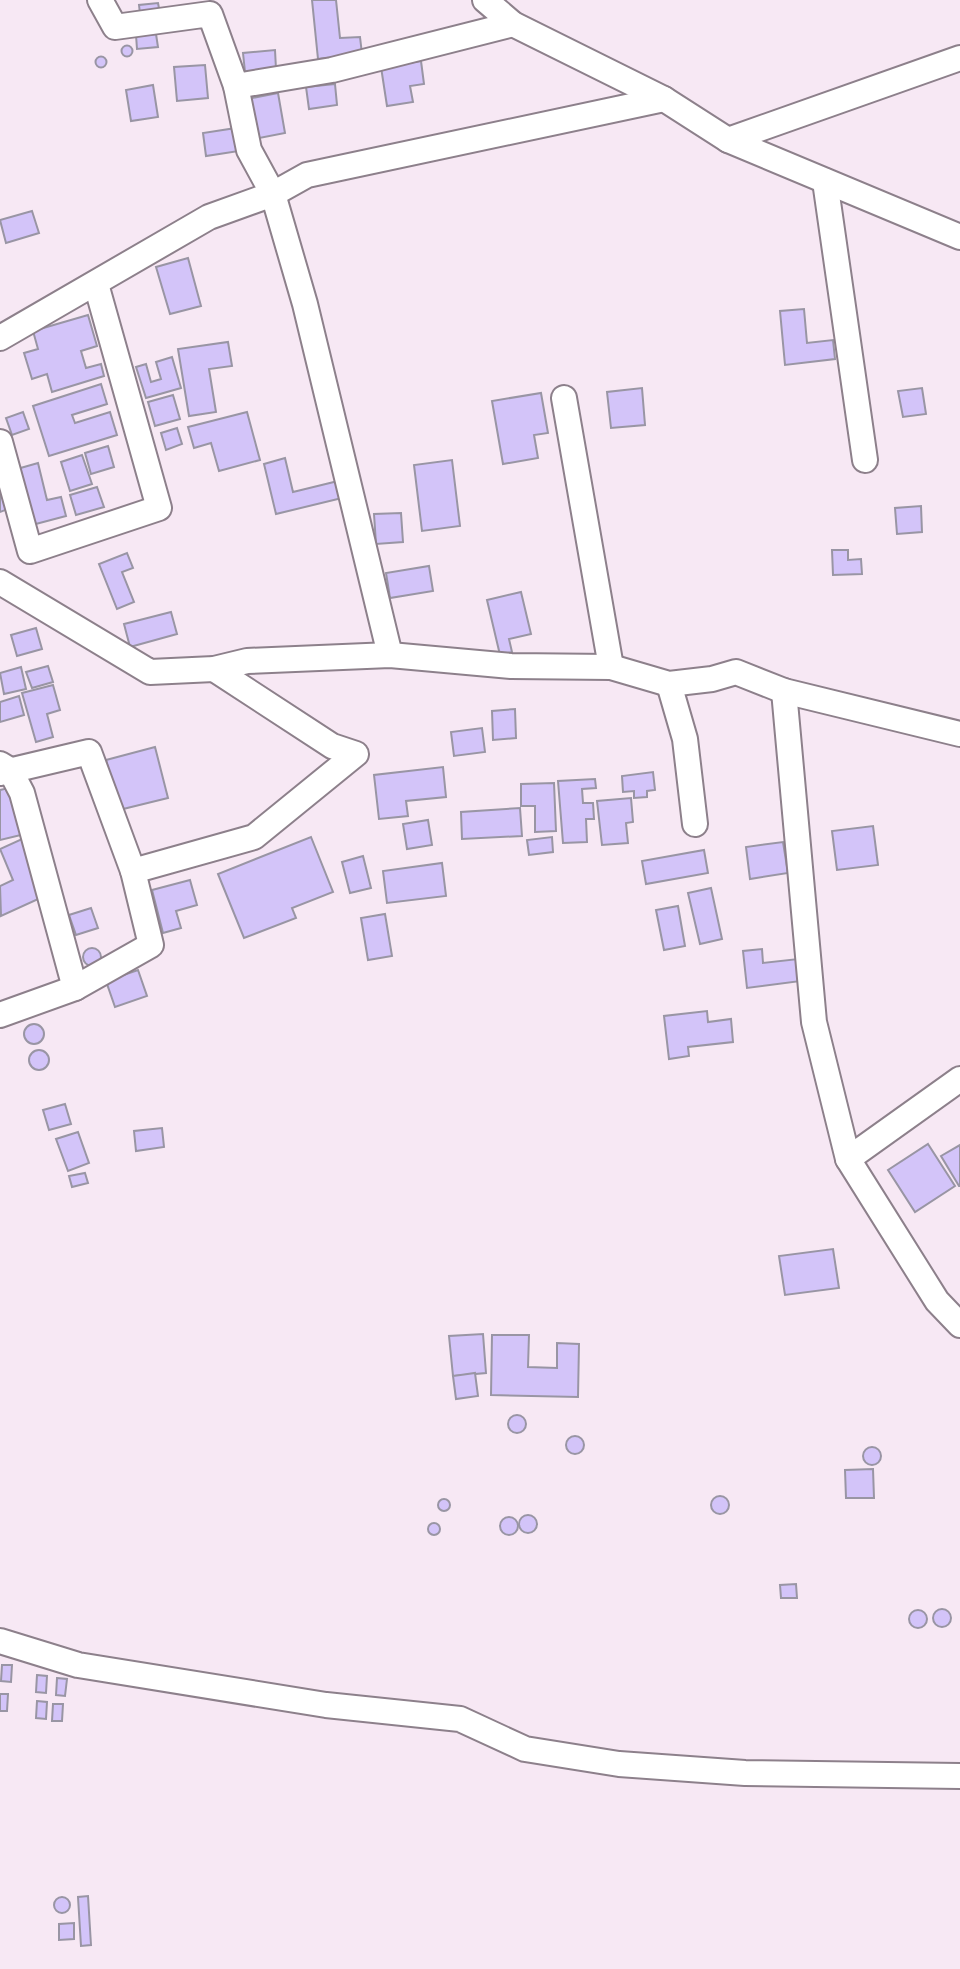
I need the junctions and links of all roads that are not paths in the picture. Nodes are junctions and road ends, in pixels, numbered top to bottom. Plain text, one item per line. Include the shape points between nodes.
1 (100, 0) edge
2 (485, 0) edge
3 (513, 24) junction
4 (960, 58) edge
5 (236, 86) junction
6 (664, 99) junction
7 (728, 140) junction
8 (825, 181) junction
9 (273, 194) junction
10 (960, 237) edge
11 (96, 284) junction
12 (0, 338) edge
13 (564, 398) dead end
14 (0, 442) edge
15 (865, 460) dead end
16 (0, 582) edge
17 (390, 655) junction
18 (611, 667) junction
19 (214, 669) junction
20 (669, 684) junction
21 (784, 691) junction
22 (960, 734) edge
23 (3, 769) edge
24 (695, 824) dead end
25 (133, 871) junction
26 (75, 988) junction
27 (0, 1015) edge
28 (960, 1079) edge
29 (848, 1159) junction
30 (960, 1325) edge
31 (0, 1641) edge
32 (960, 1776) edge

1 - 5 street via 115,27 210,14
2 - 3 street
3 - 5 street via 332,70
3 - 6 street
4 - 7 street
5 - 9 street via 249,150
6 - 7 street
6 - 9 street via 307,175
7 - 8 street
8 - 10 street
8 - 15 street
9 - 11 street via 209,217
9 - 17 street
11 - 12 street
11 - 14 street via 159,508 30,551
13 - 18 street
16 - 19 street via 150,672
17 - 18 street via 511,666
17 - 19 street via 247,661
18 - 20 street
19 - 25 street via 332,746 356,754 254,837
20 - 21 street via 736,672
20 - 24 street via 685,739
21 - 22 street
21 - 29 street via 814,1022
23 - 25 street via 89,752
23 - 26 street via 22,793
25 - 26 street via 151,945
26 - 27 street
28 - 29 street
29 - 30 street via 937,1301
31 - 32 street via 78,1665 326,1705 460,1719 525,1749 619,1764 745,1773

